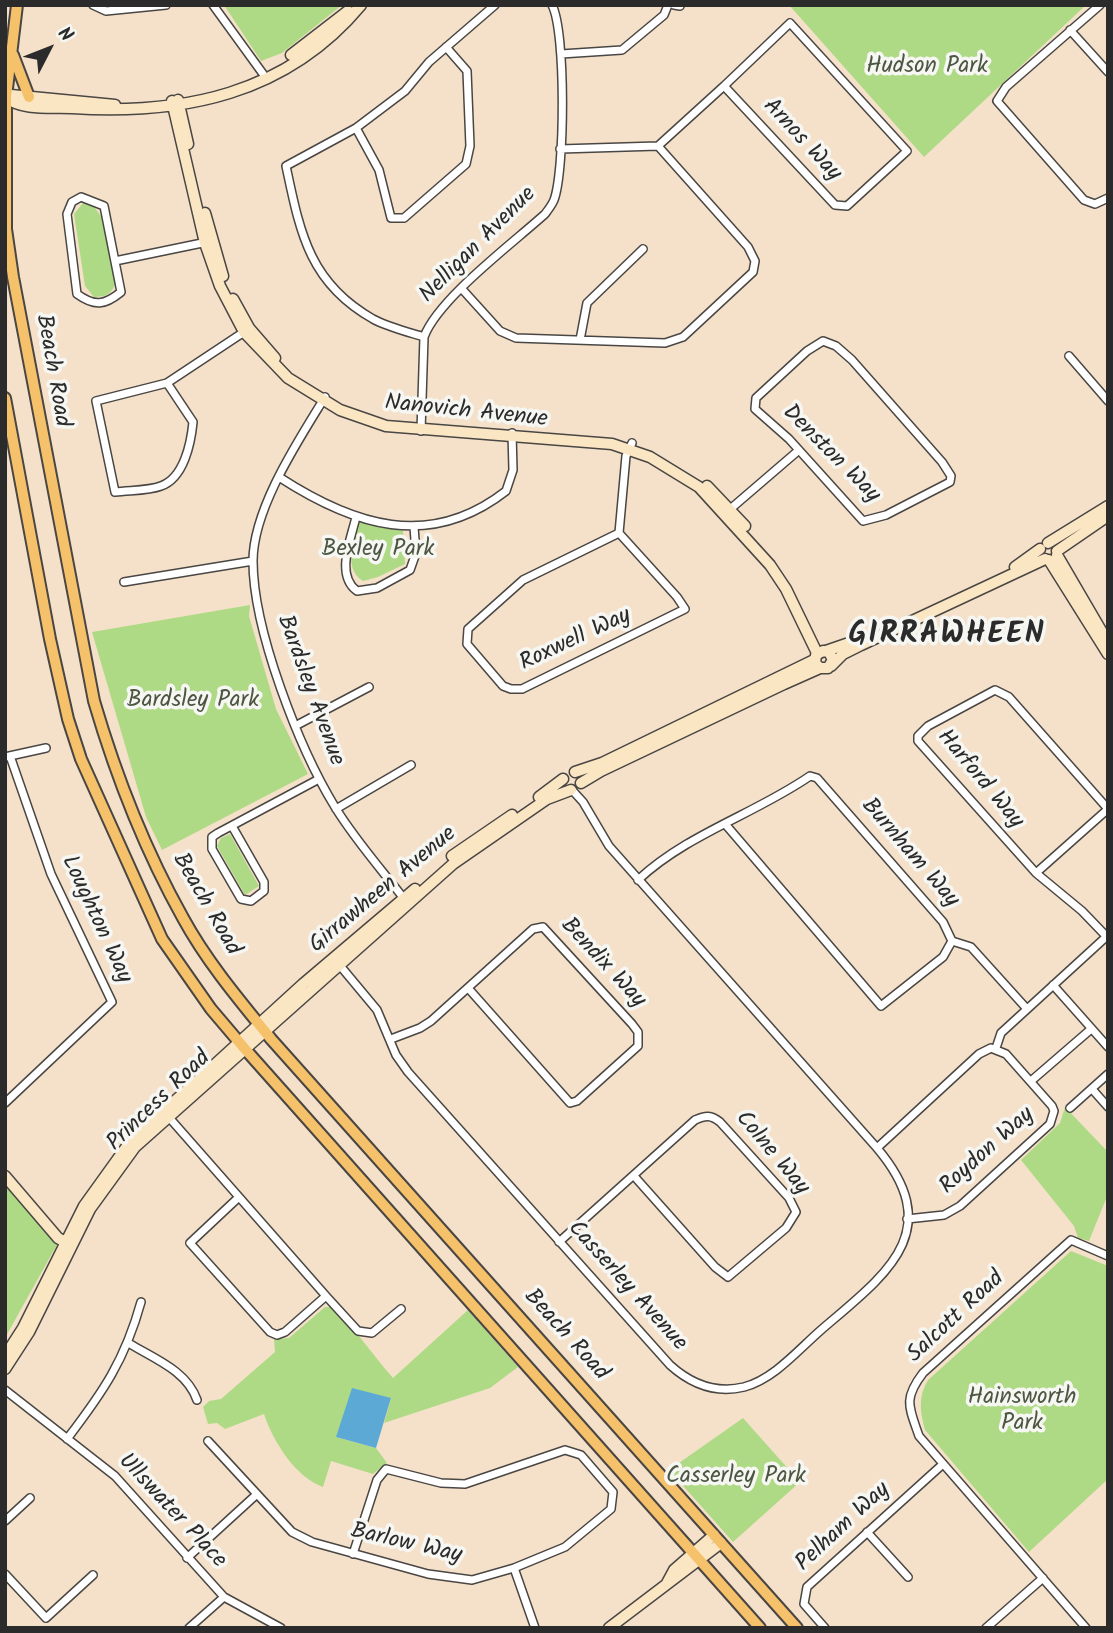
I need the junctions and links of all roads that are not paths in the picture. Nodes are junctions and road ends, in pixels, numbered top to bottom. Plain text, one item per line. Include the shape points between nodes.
1 (17, 5) edge
2 (93, 5) edge
3 (166, 5) edge
4 (213, 5) edge
5 (353, 5) edge
6 (361, 5) edge
7 (495, 5) edge
8 (552, 5) edge
9 (668, 5) edge
10 (674, 5) edge
11 (1100, 5) edge
12 (680, 6) edge
13 (1070, 30) junction
14 (446, 47) junction
15 (12, 52) junction
16 (561, 54) junction
17 (1108, 72) edge
18 (264, 76) junction
19 (724, 86) junction
20 (5, 97) edge
21 (29, 97) junction
22 (175, 104) junction
23 (356, 128) junction
24 (658, 146) junction
25 (560, 149) junction
26 (1108, 198) edge
27 (209, 242) junction
28 (643, 249) dead end
29 (115, 261) junction
30 (462, 289) junction
31 (247, 330) junction
32 (424, 337) junction
33 (580, 340) junction
34 (1069, 356) dead end
35 (167, 383) junction
36 (5, 398) edge
37 (324, 398) junction
38 (1108, 401) edge
39 (421, 428) junction
40 (512, 435) junction
41 (631, 446) junction
42 (799, 450) junction
43 (279, 477) junction
44 (1108, 506) edge
45 (727, 512) junction
46 (1108, 516) edge
47 (356, 517) junction
48 (414, 527) junction
49 (619, 533) junction
50 (1044, 546) junction
51 (1052, 556) junction
52 (253, 561) junction
53 (124, 582) dead end
54 (1105, 637) edge
55 (1108, 653) edge
56 (820, 656) junction
57 (831, 666) junction
58 (369, 687) dead end
59 (297, 725) junction
60 (46, 748) dead end
61 (8, 757) edge
62 (411, 765) dead end
63 (575, 772) junction
64 (319, 779) junction
65 (564, 779) junction
66 (576, 787) junction
67 (336, 809) junction
68 (726, 825) junction
69 (232, 826) junction
70 (1036, 873) junction
71 (638, 880) junction
72 (406, 901) junction
73 (1107, 938) edge
74 (951, 941) junction
75 (337, 962) junction
76 (1054, 985) junction
77 (468, 988) junction
78 (1027, 1009) junction
79 (262, 1028) junction
80 (1090, 1030) junction
81 (391, 1039) junction
82 (242, 1046) junction
83 (1108, 1047) edge
84 (996, 1048) junction
85 (1108, 1074) edge
86 (1031, 1082) junction
87 (1092, 1089) junction
88 (5, 1102) edge
89 (1108, 1107) edge
90 (1070, 1108) dead end
91 (166, 1113) junction
92 (877, 1148) junction
93 (5, 1176) edge
94 (634, 1176) junction
95 (239, 1197) junction
96 (907, 1219) junction
97 (71, 1240) junction
98 (559, 1242) junction
99 (1108, 1256) edge
100 (326, 1296) junction
101 (141, 1303) dead end
102 (401, 1309) dead end
103 (130, 1343) junction
104 (5, 1356) edge
105 (5, 1369) edge
106 (5, 1390) edge
107 (197, 1400) dead end
108 (67, 1439) junction
109 (208, 1441) dead end
110 (943, 1464) junction
111 (256, 1495) junction
112 (30, 1498) dead end
113 (5, 1521) edge
114 (867, 1532) junction
115 (718, 1539) junction
116 (353, 1554) junction
117 (698, 1557) junction
118 (187, 1559) junction
119 (514, 1568) junction
120 (5, 1574) edge
121 (93, 1575) dead end
122 (908, 1577) dead end
123 (1043, 1578) junction
124 (224, 1597) junction
125 (189, 1628) edge
126 (281, 1628) edge
127 (535, 1628) edge
128 (609, 1628) edge
129 (760, 1628) edge
130 (797, 1628) edge
131 (825, 1628) edge
132 (986, 1628) edge
133 (1086, 1628) edge

1 - 15 main road, Beach Road
2 - 3 street via 106,11
4 - 18 street
5 - 18 main road via 320,36
6 - 18 main road via 325,40
7 - 14 street
8 - 16 street, Nelligan Avenue
9 - 16 street via 664,15 622,50
10 - 12 street
11 - 13 street
13 - 17 street
13 - 26 street via 1006,87 997,101 1084,200 1095,204
14 - 23 street via 405,91
14 - 23 street via 467,71 470,146 466,164 404,218 391,218 379,170
15 - 20 main road, Beach Road
15 - 21 main road
16 - 25 street, Nelligan Avenue
18 - 22 main road via 221,96
19 - 19 street, Arnos Way via 835,205 847,205 907,151 790,23
19 - 24 street, Arnos Way
20 - 21 main road
20 - 22 main road via 18,105 101,111
20 - 79 main road, Beach Road via 6,229 13,277 94,701 138,823 184,920
21 - 22 main road
22 - 27 main road, Nanovich Avenue
23 - 32 street via 286,166 299,226 314,266 334,290 374,320
24 - 25 street
24 - 33 street via 748,247 755,261 752,272 684,337 664,343
25 - 30 street, Nelligan Avenue via 554,200 545,214
27 - 29 street
27 - 31 main road, Nanovich Avenue via 220,286
28 - 33 street via 587,303
29 - 29 street via 104,206 81,197 72,202 67,223 77,294 90,303 107,303 121,292
30 - 32 street, Nelligan Avenue via 434,317
30 - 33 street via 500,331 516,338
31 - 35 street
31 - 37 main road, Nanovich Avenue via 271,363
32 - 39 street, Nelligan Avenue
34 - 38 street
35 - 35 street via 193,422 190,447 175,476 162,486 116,492 96,401
36 - 82 main road, Beach Road via 50,639 82,759 162,939
37 - 39 main road, Nanovich Avenue via 366,421
37 - 43 street, Bardsley Avenue
39 - 40 main road, Nanovich Avenue
40 - 41 main road, Nanovich Avenue
40 - 48 street via 513,470 506,491 450,521
41 - 45 main road, Nanovich Avenue via 688,478
41 - 49 street
42 - 42 street, Denston Way via 863,521 886,515 950,482 942,462 852,360 829,342 816,344 754,403
42 - 45 street
43 - 47 street via 331,509
43 - 52 street, Bardsley Avenue via 263,514
44 - 50 main road, Girrawheen Avenue
45 - 56 main road, Nanovich Avenue via 777,573
46 - 51 main road
47 - 48 street
47 - 48 street via 345,568 357,591 377,588 410,569 416,553
49 - 49 street, Roxwell Way via 523,580 468,629 467,644 503,686 522,689 685,610
50 - 51 main road
50 - 51 main road via 1054,544
50 - 56 main road, Girrawheen Avenue via 1009,570
51 - 54 main road
51 - 57 main road via 843,654
52 - 53 street
52 - 59 street, Bardsley Avenue via 268,643
54 - 55 main road
56 - 57 main road
56 - 57 main road, Nanovich Avenue via 832,657
56 - 63 main road, Girrawheen Avenue
56 - 66 main road, Girrawheen Avenue
58 - 59 street
59 - 64 street, Bardsley Avenue
60 - 61 street
61 - 88 street, Loughton Way via 51,874 112,1002
62 - 67 street
63 - 65 main road, Girrawheen Avenue
63 - 66 main road
64 - 67 street, Bardsley Avenue
64 - 69 street
65 - 66 main road via 564,785
65 - 72 main road, Girrawheen Avenue via 466,845
66 - 71 street, Casserley Avenue via 602,836
66 - 72 main road, Girrawheen Avenue via 547,799 475,847
67 - 72 street, Bardsley Avenue
68 - 71 street, Burnham Way via 669,853
68 - 74 street, Burnham Way via 810,776 817,778 943,922
68 - 74 street, Burnham Way via 881,1006 943,957
69 - 69 street via 264,882 264,891 251,901 241,899 212,849 212,837
70 - 70 street, Harford Way via 1108,809 1009,697 989,691 928,726 918,741
70 - 73 street
71 - 92 street, Casserley Avenue
72 - 75 main road, Girrawheen Avenue
73 - 76 street
74 - 78 street via 971,947
75 - 79 main road, Girrawheen Avenue
75 - 81 street, Casserley Avenue via 377,1010
76 - 78 street
76 - 80 street
77 - 77 street, Bendix Way via 570,1103 638,1046 638,1032 632,1024 543,927 533,929
77 - 81 street, Bendix Way via 420,1028
78 - 84 street via 1001,1033
79 - 82 main road, Girrawheen Avenue
79 - 115 main road, Beach Road
80 - 83 street
80 - 86 street
81 - 98 street, Casserley Avenue via 408,1072
82 - 91 main road, Princess Road
82 - 117 main road, Beach Road
84 - 86 street, Roydon Way
84 - 92 street via 979,1054
85 - 87 street
86 - 96 street, Roydon Way via 1052,1105 1050,1124 952,1212
87 - 89 street
87 - 90 street
91 - 95 street
91 - 97 main road, Princess Road via 130,1142 107,1171
92 - 96 street, Casserley Avenue via 902,1185
93 - 97 main road via 48,1225
94 - 94 street, Colne Way via 728,1277 786,1227 796,1212 789,1198 709,1116 695,1120
94 - 98 street, Colne Way
95 - 100 street
95 - 100 street via 190,1243 197,1251 277,1335
96 - 98 street, Casserley Avenue via 903,1246 894,1262 859,1297 775,1371 745,1387 722,1389 686,1379 670,1366
97 - 104 main road, Princess Road
97 - 105 main road, Princess Road via 29,1332
99 - 110 street, Salcott Road via 1071,1240 923,1373 909,1391 910,1412 919,1437
100 - 102 street via 358,1331 372,1333
101 - 103 street
103 - 107 street via 180,1374
103 - 108 street via 103,1391
106 - 108 street, Ullswater Place
108 - 118 street, Ullswater Place via 115,1476
109 - 111 street, Barlow Way
110 - 114 street, Pelham Way
110 - 123 street, Salcott Road
111 - 116 street, Barlow Way via 292,1532
111 - 118 street
112 - 113 street
114 - 122 street
114 - 131 street, Pelham Way via 807,1587 804,1604
115 - 117 main road
115 - 130 main road, Beach Road
116 - 119 street, Barlow Way via 428,1574 472,1580
116 - 119 street, Barlow Way via 377,1480 386,1469 465,1484 565,1450 581,1454 613,1492 611,1509 565,1547
117 - 128 main road via 681,1577
117 - 129 main road, Beach Road
118 - 124 street, Ullswater Place
119 - 127 street
120 - 121 street via 46,1618
123 - 132 street
123 - 133 street, Salcott Road
124 - 125 street
124 - 126 street, Ullswater Place

